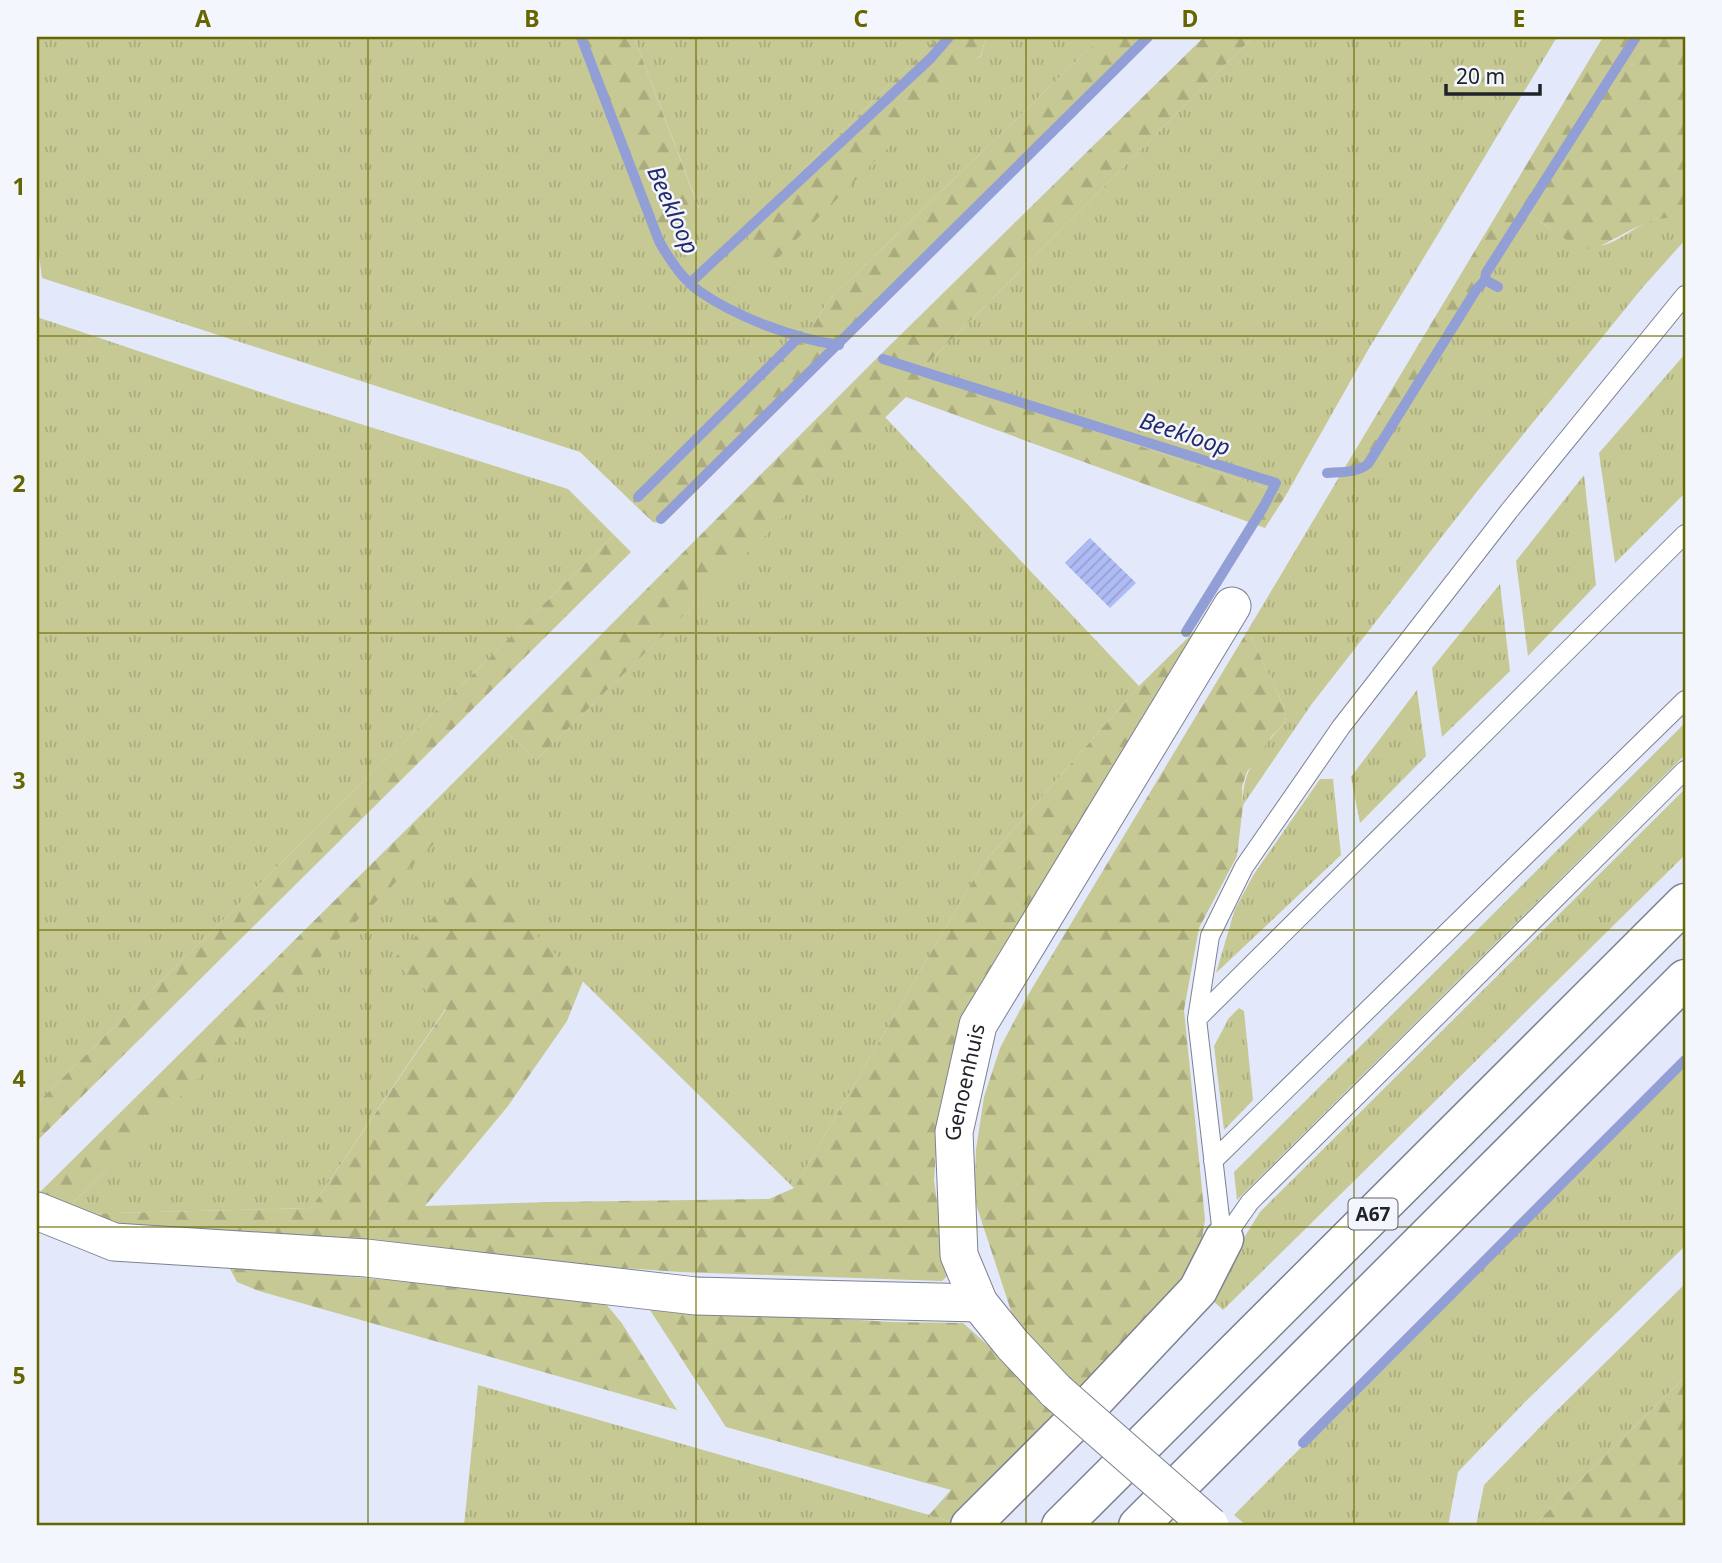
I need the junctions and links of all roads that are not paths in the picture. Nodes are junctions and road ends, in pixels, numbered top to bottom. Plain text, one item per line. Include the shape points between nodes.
1 (1683, 299) edge
2 (1685, 534) edge
3 (1232, 606) dead end
4 (1685, 700) edge
5 (1685, 770) edge
6 (1685, 903) edge
7 (1685, 979) edge
8 (1197, 1019) junction
9 (1213, 1161) junction
10 (37, 1211) edge
11 (1224, 1239) junction
12 (979, 1303) junction
13 (970, 1526) edge
14 (1061, 1526) edge
15 (1138, 1526) edge
16 (1210, 1526) edge

1 - 8 lane via 1509,511 1341,727 1244,867 1210,936
2 - 8 lane
3 - 12 street, Genoenhuis via 978,1025 954,1132 959,1255
4 - 9 lane
5 - 11 lane via 1250,1202
6 - 14 highway, A67
7 - 15 highway, A67
8 - 9 lane
9 - 11 lane
10 - 12 street via 114,1242 366,1258 696,1296
11 - 13 highway via 1198,1290
12 - 16 street, Genoenhuis, bridge via 1056,1391

